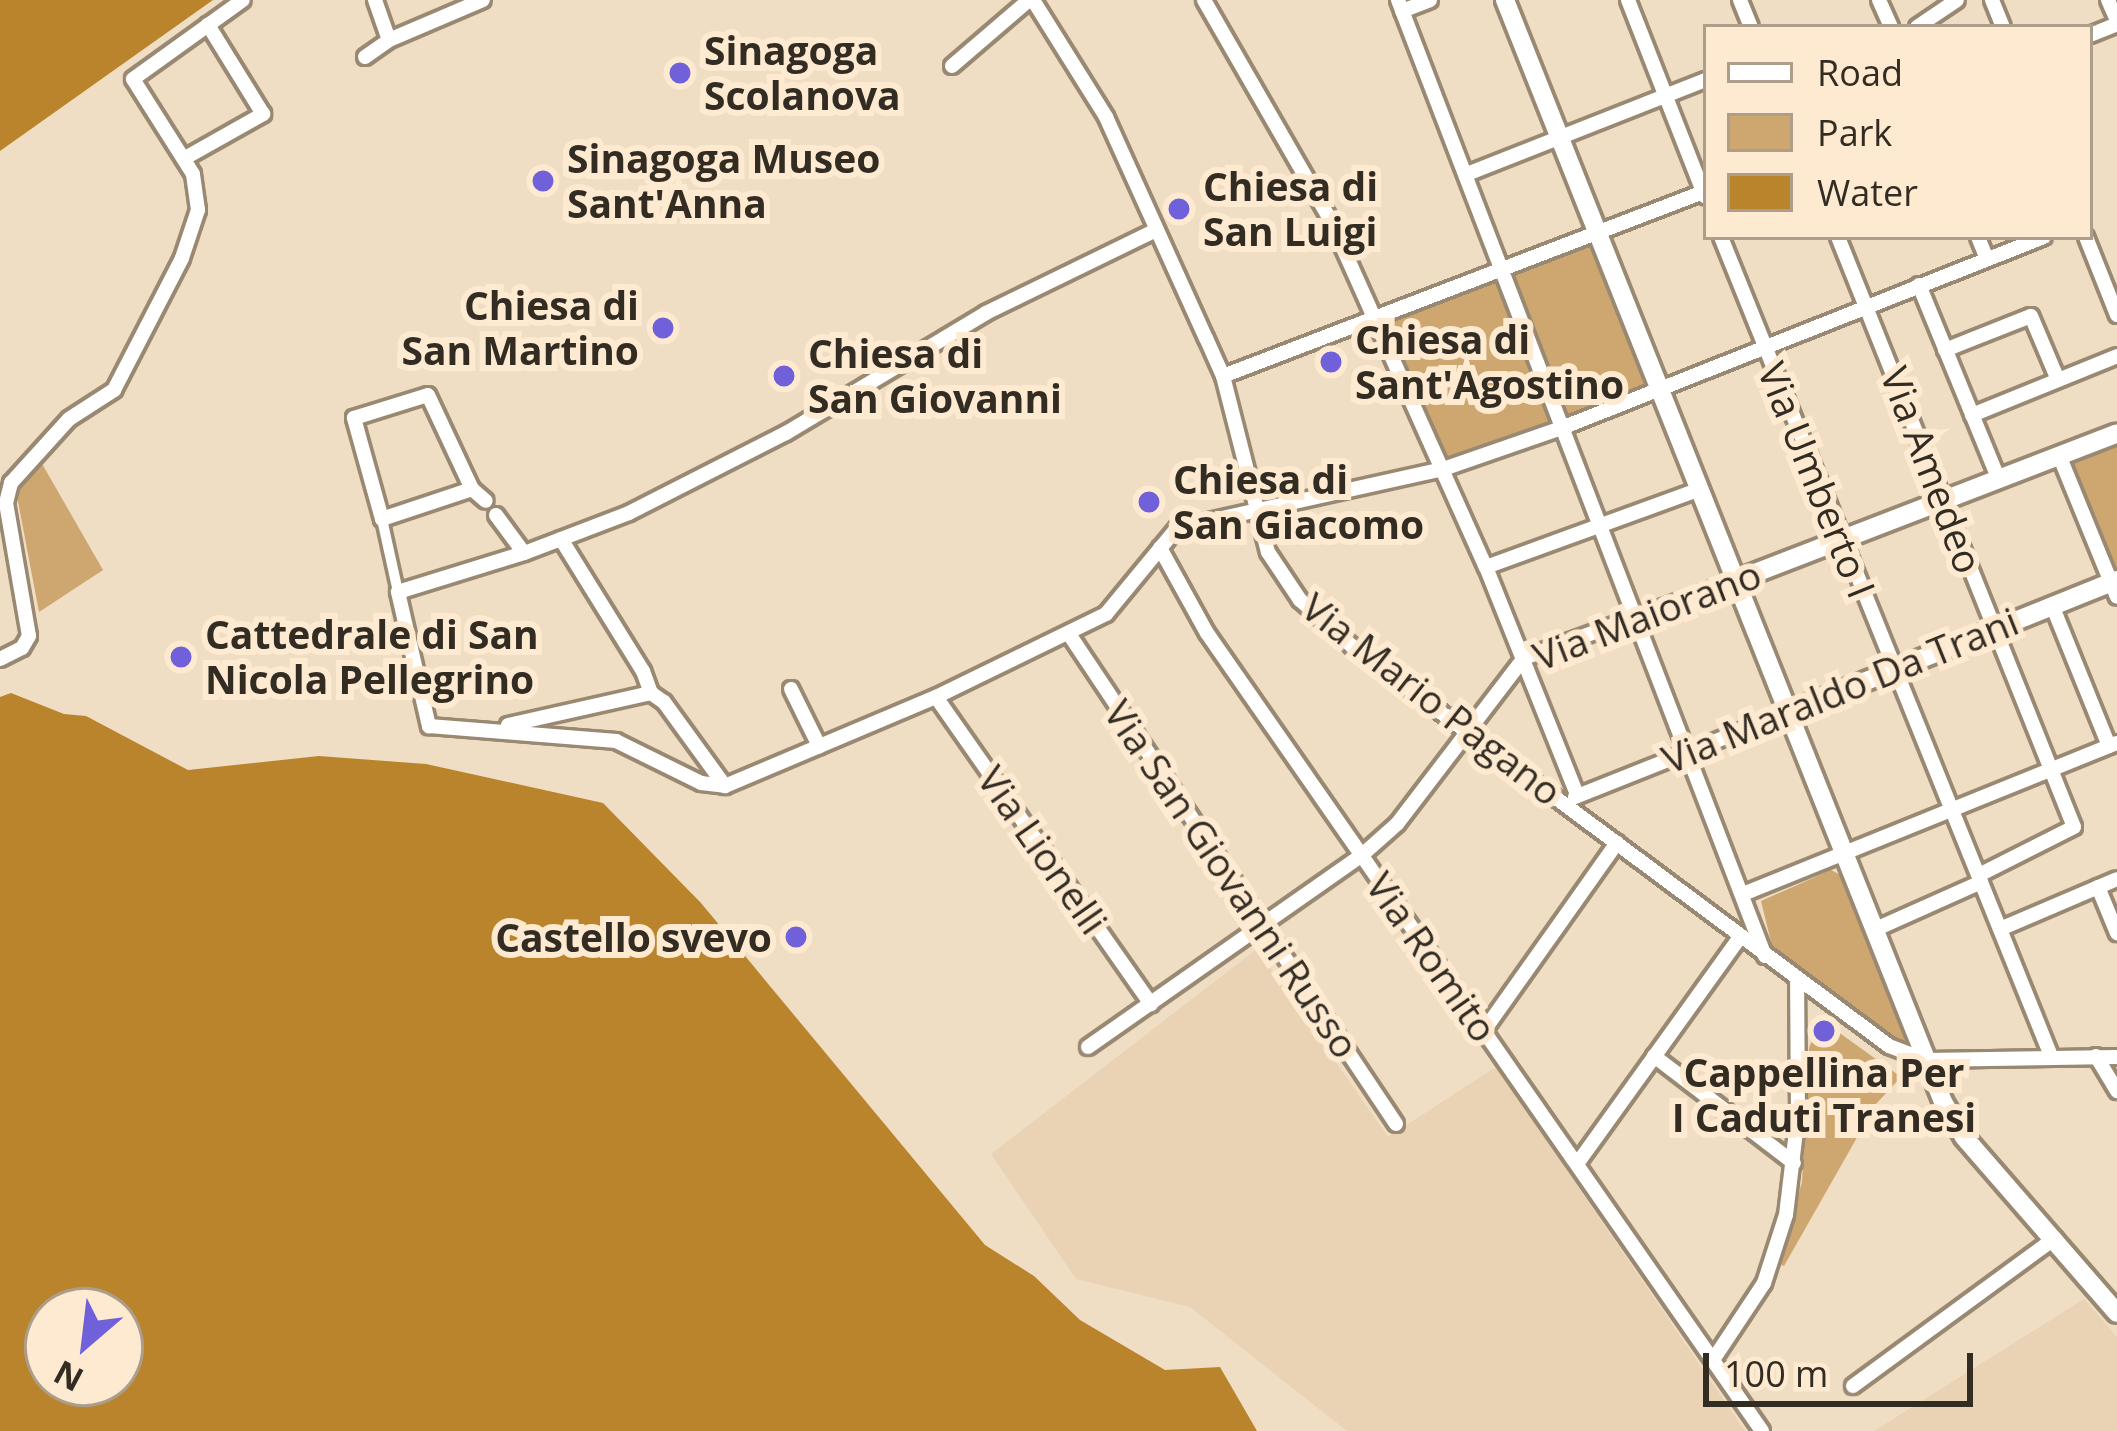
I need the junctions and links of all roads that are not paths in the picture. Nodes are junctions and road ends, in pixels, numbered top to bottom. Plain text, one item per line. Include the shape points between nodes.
1 (244, 0) edge
2 (375, 0) edge
3 (483, 0) edge
4 (1031, 0) edge
5 (1204, 0) edge
6 (1430, 0) edge
7 (1504, 0) edge
8 (1628, 0) edge
9 (1957, 0) edge
10 (2108, 0) edge
11 (1400, 5) edge
12 (2117, 22) edge
13 (1921, 24) edge
14 (208, 25) junction
15 (389, 40) junction
16 (365, 57) dead end
17 (952, 66) dead end
18 (1703, 81) edge
19 (1666, 96) junction
20 (1560, 137) junction
21 (185, 158) junction
22 (1467, 174) junction
23 (1703, 189) edge
24 (1703, 195) edge
25 (1154, 231) junction
26 (1597, 231) junction
27 (1722, 240) edge
28 (1839, 240) edge
29 (1979, 240) edge
30 (2037, 240) edge
31 (2087, 240) edge
32 (1988, 260) junction
33 (1503, 266) junction
34 (1919, 285) junction
35 (1867, 305) junction
36 (2117, 315) edge
37 (1375, 317) junction
38 (1762, 346) junction
39 (1946, 350) junction
40 (2117, 356) edge
41 (1223, 376) junction
42 (2058, 380) junction
43 (1660, 386) junction
44 (1972, 415) junction
45 (1564, 427) junction
46 (2117, 433) edge
47 (2059, 455) junction
48 (1443, 469) junction
49 (1998, 478) junction
50 (472, 489) junction
51 (1700, 489) junction
52 (1943, 499) junction
53 (1256, 509) junction
54 (382, 520) junction
55 (1601, 525) junction
56 (562, 538) junction
57 (1839, 538) junction
58 (1160, 548) junction
59 (524, 554) junction
60 (1486, 567) junction
61 (1737, 580) junction
62 (2115, 586) edge
63 (398, 592) junction
64 (2052, 605) junction
65 (1637, 615) junction
66 (1994, 629) junction
67 (1069, 634) junction
68 (1524, 658) junction
69 (0, 659) edge
70 (1894, 671) junction
71 (791, 689) dead end
72 (651, 693) junction
73 (936, 697) junction
74 (1789, 712) junction
75 (492, 729) junction
76 (1467, 731) junction
77 (2113, 744) edge
78 (819, 746) junction
79 (1691, 752) junction
80 (2051, 770) junction
81 (725, 786) junction
82 (1573, 800) junction
83 (1952, 811) junction
84 (1617, 843) junction
85 (1844, 854) junction
86 (1362, 856) junction
87 (1980, 878) junction
88 (2117, 879) edge
89 (2098, 887) junction
90 (1743, 894) junction
91 (1260, 926) junction
92 (1876, 929) junction
93 (2000, 929) junction
94 (2117, 933) edge
95 (1740, 937) junction
96 (1765, 956) junction
97 (1797, 982) junction
98 (1150, 1004) junction
99 (1483, 1032) junction
100 (1088, 1047) dead end
101 (1654, 1056) junction
102 (2051, 1056) junction
103 (2096, 1056) junction
104 (2117, 1057) edge
105 (1926, 1060) junction
106 (2117, 1091) edge
107 (1396, 1124) dead end
108 (1795, 1163) junction
109 (1576, 1164) junction
110 (2055, 1238) junction
111 (2117, 1313) edge
112 (1713, 1360) junction
113 (1853, 1387) dead end
114 (1762, 1431) edge

1 - 14 street
2 - 15 street
3 - 15 street
4 - 17 street
4 - 25 street, Via Mario Pagano via 1106,117
5 - 37 street via 1330,219
6 - 11 street
7 - 20 street
8 - 19 street
9 - 13 street
10 - 12 street
11 - 22 street
14 - 21 street via 134,79
14 - 21 street via 262,114
15 - 16 street
18 - 19 street
19 - 20 street
19 - 23 street
20 - 22 street
20 - 26 street
21 - 69 street via 199,191 193,229 105,400 69,419 11,483 6,503 29,636
22 - 33 street
24 - 26 street
25 - 41 street, Via Mario Pagano
25 - 56 street via 1001,302 710,473
26 - 33 street
26 - 43 street
27 - 38 street, Via Umberto I
28 - 35 street, Via Amedeo
29 - 32 street
30 - 32 street
31 - 36 street
32 - 34 street
33 - 37 street
33 - 45 street
34 - 35 street
34 - 39 street
35 - 38 street
35 - 52 street, Via Amedeo
37 - 41 street
37 - 48 street
38 - 43 street
38 - 57 street, Via Umberto I
39 - 42 street via 2031,316
39 - 44 street
40 - 42 street
41 - 53 street, Via Mario Pagano
42 - 44 street
43 - 45 street
43 - 51 street
44 - 49 street
45 - 48 street
45 - 55 street
46 - 47 street, Via Maiorano
47 - 49 street, Via Maiorano
47 - 62 street
48 - 53 street
48 - 60 street
49 - 52 street, Via Maiorano
50 - 54 street
50 - 54 street via 428,395 354,418
50 - 59 street
51 - 55 street
51 - 61 street
52 - 57 street, Via Maiorano
52 - 66 street, Via Amedeo
53 - 58 street via 1184,526
53 - 76 street, Via Mario Pagano via 1268,552 1300,600
54 - 63 street
55 - 60 street
55 - 65 street
56 - 59 street
56 - 72 street
57 - 61 street, Via Maiorano
57 - 70 street, Via Umberto I
58 - 67 street via 1117,605
58 - 86 street, Via Romito via 1201,624
59 - 63 street
60 - 68 street
61 - 65 street, Via Maiorano
61 - 74 street
62 - 64 street, Via Maraldo Da Trani
63 - 75 street via 429,726
64 - 66 street, Via Maraldo Da Trani
64 - 77 street
65 - 68 street, Via Maiorano
65 - 79 street
66 - 70 street, Via Maraldo Da Trani
66 - 80 street, Via Amedeo
67 - 73 street
67 - 91 street, Via San Giovanni Russo
68 - 76 street, Via Maiorano
68 - 82 street
70 - 74 street, Via Maraldo Da Trani
70 - 83 street, Via Umberto I
71 - 78 street
72 - 75 street
72 - 81 street
73 - 78 street
73 - 98 street, Via Lionelli
74 - 79 street, Via Maraldo Da Trani
74 - 85 street
75 - 81 street via 616,741 700,783
76 - 82 street, Via Mario Pagano
76 - 86 street, Via Maiorano via 1406,815
77 - 80 street
78 - 81 street
79 - 82 street, Via Maraldo Da Trani
79 - 90 street
80 - 83 street
80 - 87 street, Via Amedeo via 2074,827
82 - 84 street, Via Mario Pagano
83 - 85 street
83 - 87 street, Via Umberto I
84 - 95 street, Via Mario Pagano
84 - 99 street
85 - 90 street
85 - 92 street
86 - 91 street, Via Maiorano
86 - 99 street, Via Romito
87 - 92 street
87 - 93 street, Via Umberto I
88 - 89 street
89 - 93 street
89 - 94 street
90 - 96 street
91 - 98 street, Via Maiorano
91 - 107 street, Via San Giovanni Russo
92 - 105 street
93 - 102 street, Via Umberto I
95 - 96 street, Via Mario Pagano
95 - 101 street
96 - 97 street, Via Mario Pagano
97 - 105 street, Via Mario Pagano via 1868,1034
97 - 108 street
98 - 100 street, Via Maiorano
99 - 109 street, Via Romito
101 - 108 street
101 - 109 street
102 - 103 street
102 - 105 street
103 - 104 street
103 - 106 street
105 - 110 street via 1964,1137
108 - 112 street via 1770,1269
109 - 112 street, Via Romito
110 - 111 street
110 - 113 street
112 - 114 street, Via Romito

